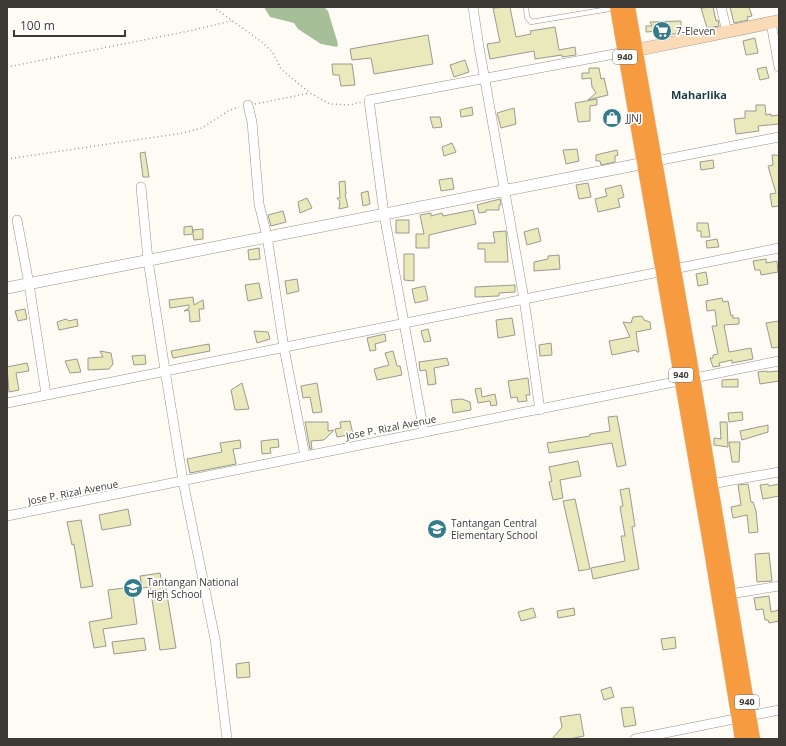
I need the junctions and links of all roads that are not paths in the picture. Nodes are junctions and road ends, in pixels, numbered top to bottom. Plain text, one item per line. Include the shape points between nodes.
1 (473, 7) edge
2 (526, 7) edge
3 (621, 7) edge
4 (720, 7) edge
5 (775, 22) edge
6 (727, 32) junction
7 (630, 51) junction
8 (779, 67) edge
9 (485, 77) junction
10 (248, 105) road end
11 (779, 137) edge
12 (650, 162) junction
13 (141, 187) dead end
14 (505, 189) junction
15 (384, 214) junction
16 (16, 220) dead end
17 (267, 236) junction
18 (779, 248) edge
19 (148, 260) junction
20 (669, 270) junction
21 (29, 284) junction
22 (7, 288) edge
23 (524, 299) junction
24 (404, 324) junction
25 (284, 348) junction
26 (779, 361) edge
27 (165, 370) junction
28 (688, 380) junction
29 (46, 394) junction
30 (7, 403) edge
31 (540, 410) junction
32 (424, 432) junction
33 (305, 456) junction
34 (779, 472) edge
35 (183, 481) junction
36 (705, 485) junction
37 (7, 516) edge
38 (779, 586) edge
39 (723, 595) junction
40 (779, 710) edge
41 (744, 717) junction
42 (227, 739) edge
43 (635, 739) edge
44 (742, 739) edge
45 (753, 739) edge

1 - 9 street
2 - 3 lane via 527,17 531,22
3 - 7 highway, 940
4 - 6 street
5 - 6 main road
5 - 8 street
6 - 7 main road
7 - 9 street
7 - 12 highway, 940
9 - 14 street
9 - 15 street via 369,100
10 - 17 street via 259,204
11 - 12 street
12 - 14 street
12 - 20 highway, 940
13 - 19 street
14 - 15 street
14 - 23 street
15 - 17 street
15 - 24 street
16 - 21 street
17 - 19 street
17 - 25 street
18 - 20 street
19 - 21 street
19 - 27 street
20 - 23 street
20 - 28 highway, 940
21 - 22 street
21 - 29 street
23 - 24 street
23 - 31 street
24 - 25 street
24 - 32 street
25 - 27 street
25 - 33 street
26 - 28 street, Jose P. Rizal Avenue
27 - 29 street
27 - 35 street
28 - 31 street, Jose P. Rizal Avenue
28 - 36 highway, 940
29 - 30 street
31 - 32 street, Jose P. Rizal Avenue
32 - 33 street, Jose P. Rizal Avenue
33 - 35 street, Jose P. Rizal Avenue
34 - 36 street
35 - 37 street, Jose P. Rizal Avenue
35 - 42 street via 215,639
36 - 39 highway, 940
38 - 39 street
39 - 41 highway, 940
40 - 41 street
41 - 43 street
41 - 44 highway, 940
41 - 45 highway, 940

